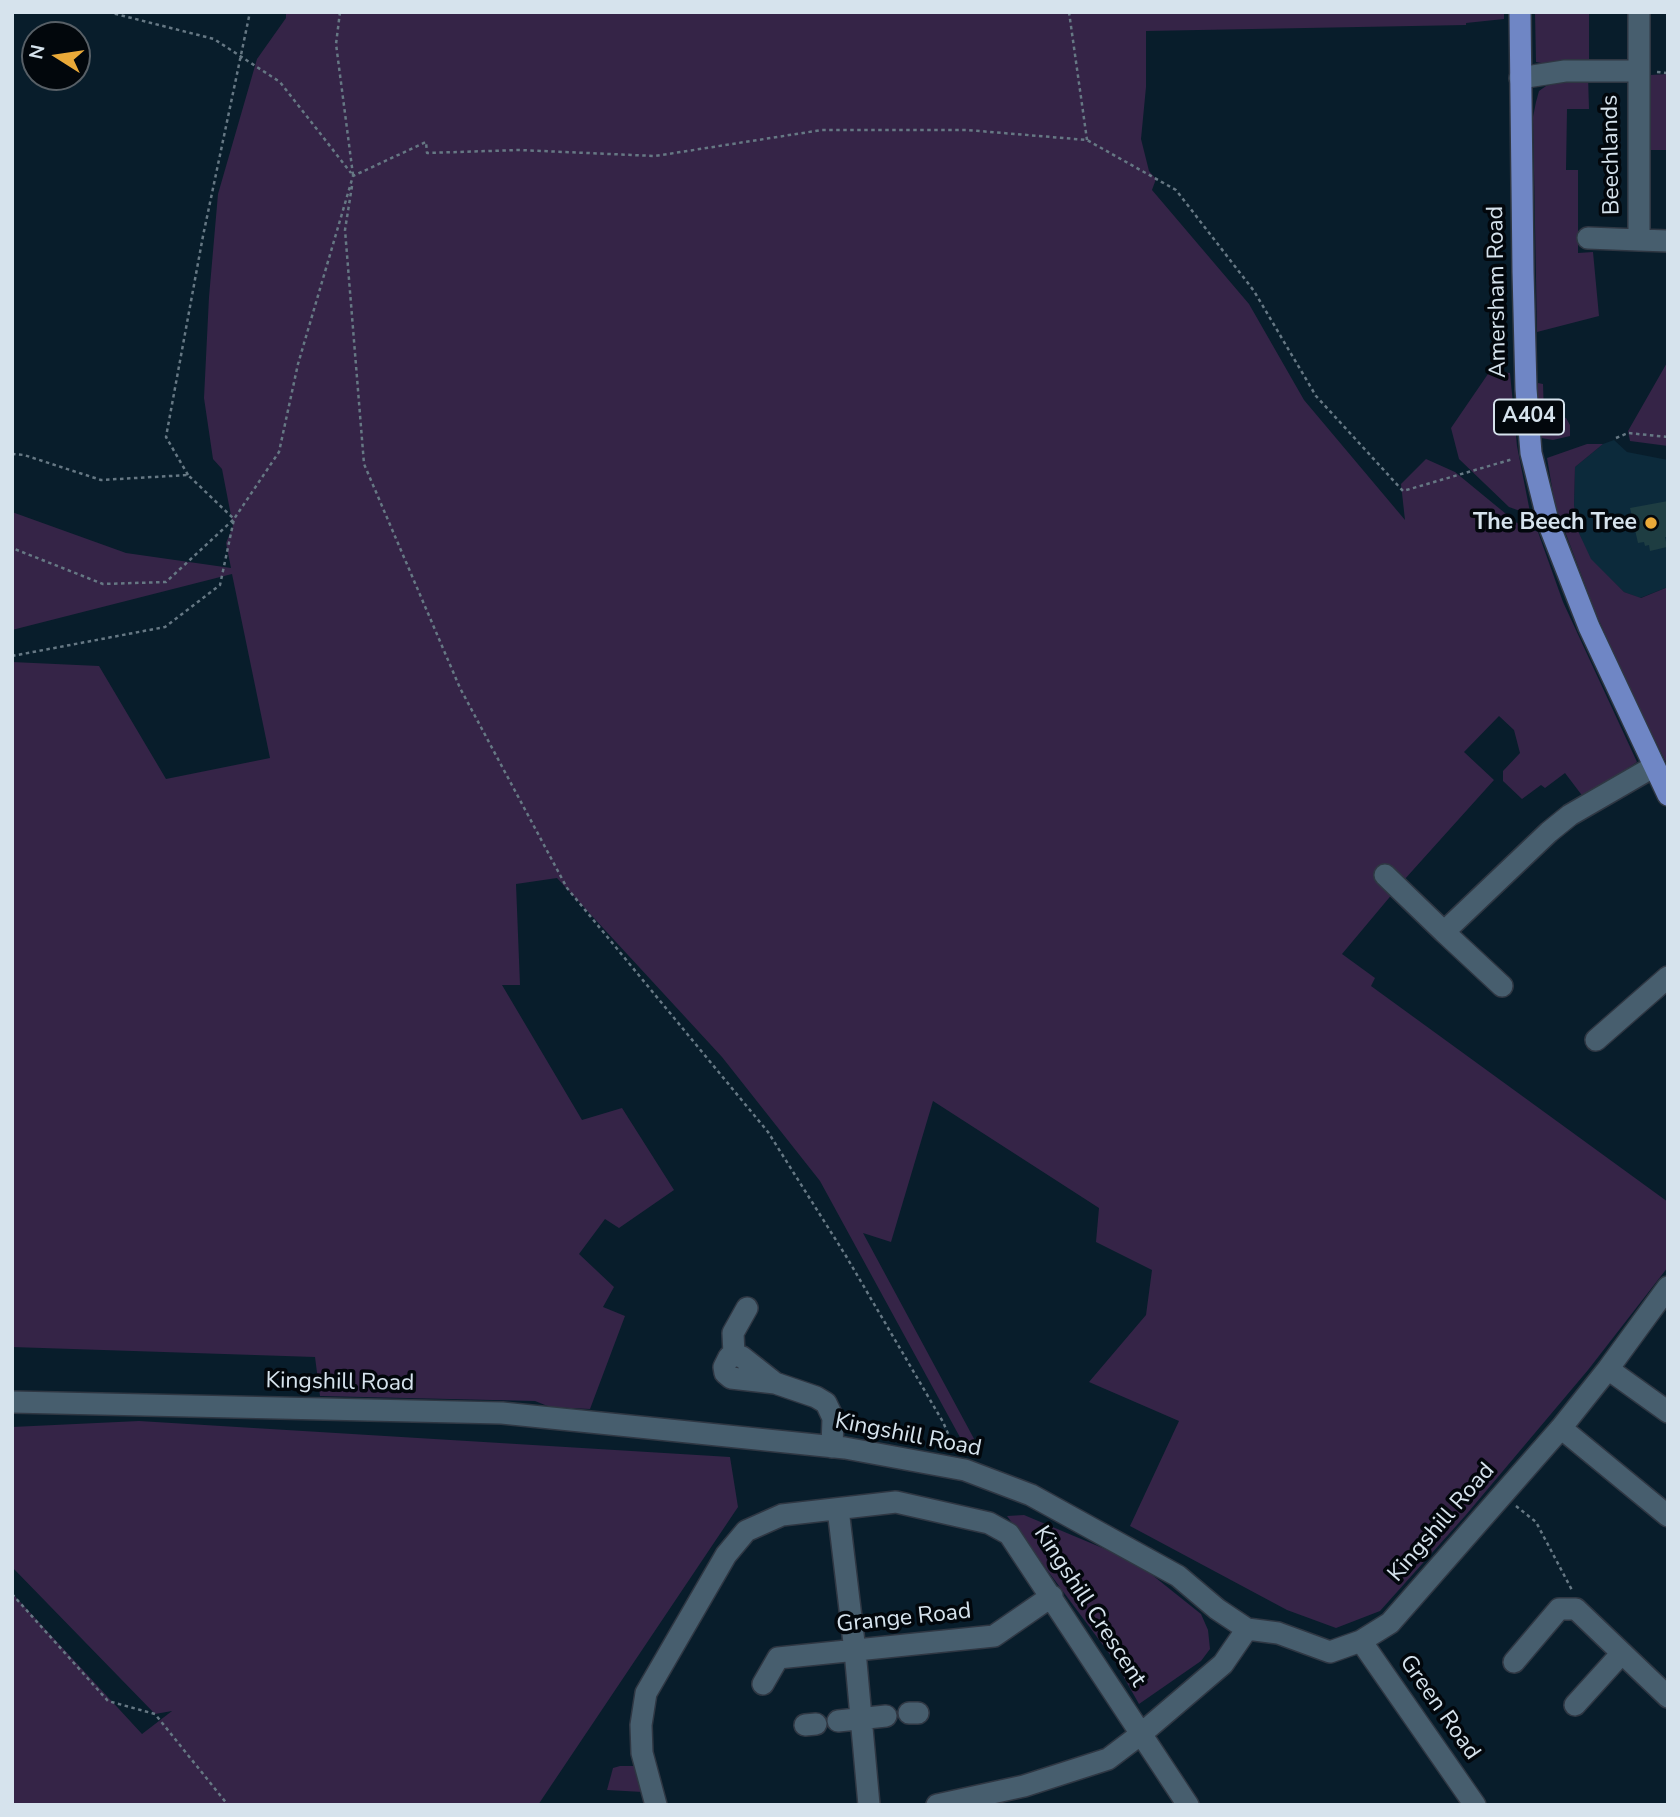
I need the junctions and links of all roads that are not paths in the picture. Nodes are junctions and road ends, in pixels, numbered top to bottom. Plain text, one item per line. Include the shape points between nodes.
1 (1520, 12) edge
2 (1639, 12) edge
3 (1637, 71) junction
4 (1520, 78) junction
5 (1588, 239) dead end
6 (1639, 240) junction
7 (1668, 241) edge
8 (1653, 767) junction
9 (1668, 795) edge
10 (1385, 875) dead end
11 (1444, 932) junction
12 (1668, 977) edge
13 (1502, 986) dead end
14 (1596, 1040) dead end
15 (1668, 1287) edge
16 (747, 1308) dead end
17 (1608, 1369) junction
18 (12, 1402) edge
19 (1668, 1412) edge
20 (1561, 1428) junction
21 (832, 1447) junction
22 (838, 1509) junction
23 (1668, 1516) edge
24 (1052, 1596) junction
25 (1247, 1629) junction
26 (1361, 1642) junction
27 (855, 1651) junction
28 (1622, 1653) junction
29 (1514, 1662) dead end
30 (763, 1684) dead end
31 (1663, 1685) edge
32 (1575, 1705) dead end
33 (886, 1716) dead end
34 (861, 1718) junction
35 (838, 1721) dead end
36 (1141, 1734) junction
37 (1026, 1795) edge
38 (656, 1805) edge
39 (869, 1805) edge
40 (937, 1805) edge
41 (1188, 1805) edge
42 (1475, 1805) edge

1 - 4 main road, Amersham Road / A404
2 - 3 street, Beechlands
3 - 4 street, Beechlands via 1565,71
3 - 6 street, Beechlands
4 - 8 main road, Amersham Road / A404 via 1531,453 1549,525 1589,627
5 - 6 street, Beechlands
6 - 7 street, Beechlands
8 - 9 main road, Amersham Road / A404
8 - 11 street via 1570,815
10 - 11 street
11 - 13 street
12 - 14 street
15 - 17 street, Kingshill Road
16 - 21 street via 733,1333 734,1355 729,1357 725,1373 731,1378 775,1383 826,1403 833,1419
17 - 19 street
17 - 20 street, Kingshill Road
18 - 21 street, Kingshill Road via 502,1413
20 - 23 street
20 - 26 street, Kingshill Road via 1390,1623
21 - 25 street, Kingshill Road via 965,1470 1031,1495 1178,1576
22 - 24 street, Kingshill Crescent via 897,1502 989,1523 1009,1534
22 - 27 street
22 - 38 street, Kingshill Crescent via 782,1515 746,1531 726,1555 646,1693 640,1725 642,1753
24 - 27 street, Grange Road via 994,1636
24 - 36 street, Kingshill Crescent
25 - 26 street, Kingshill Road via 1278,1633 1330,1652
25 - 36 street via 1223,1664
26 - 42 street, Green Road
27 - 30 street, Grange Road via 778,1658
27 - 34 street
28 - 29 street via 1576,1609 1559,1609
28 - 31 street
28 - 32 street
33 - 34 street
34 - 35 street
34 - 39 street
36 - 37 street via 1108,1759
36 - 41 street, Kingshill Crescent
37 - 40 street

